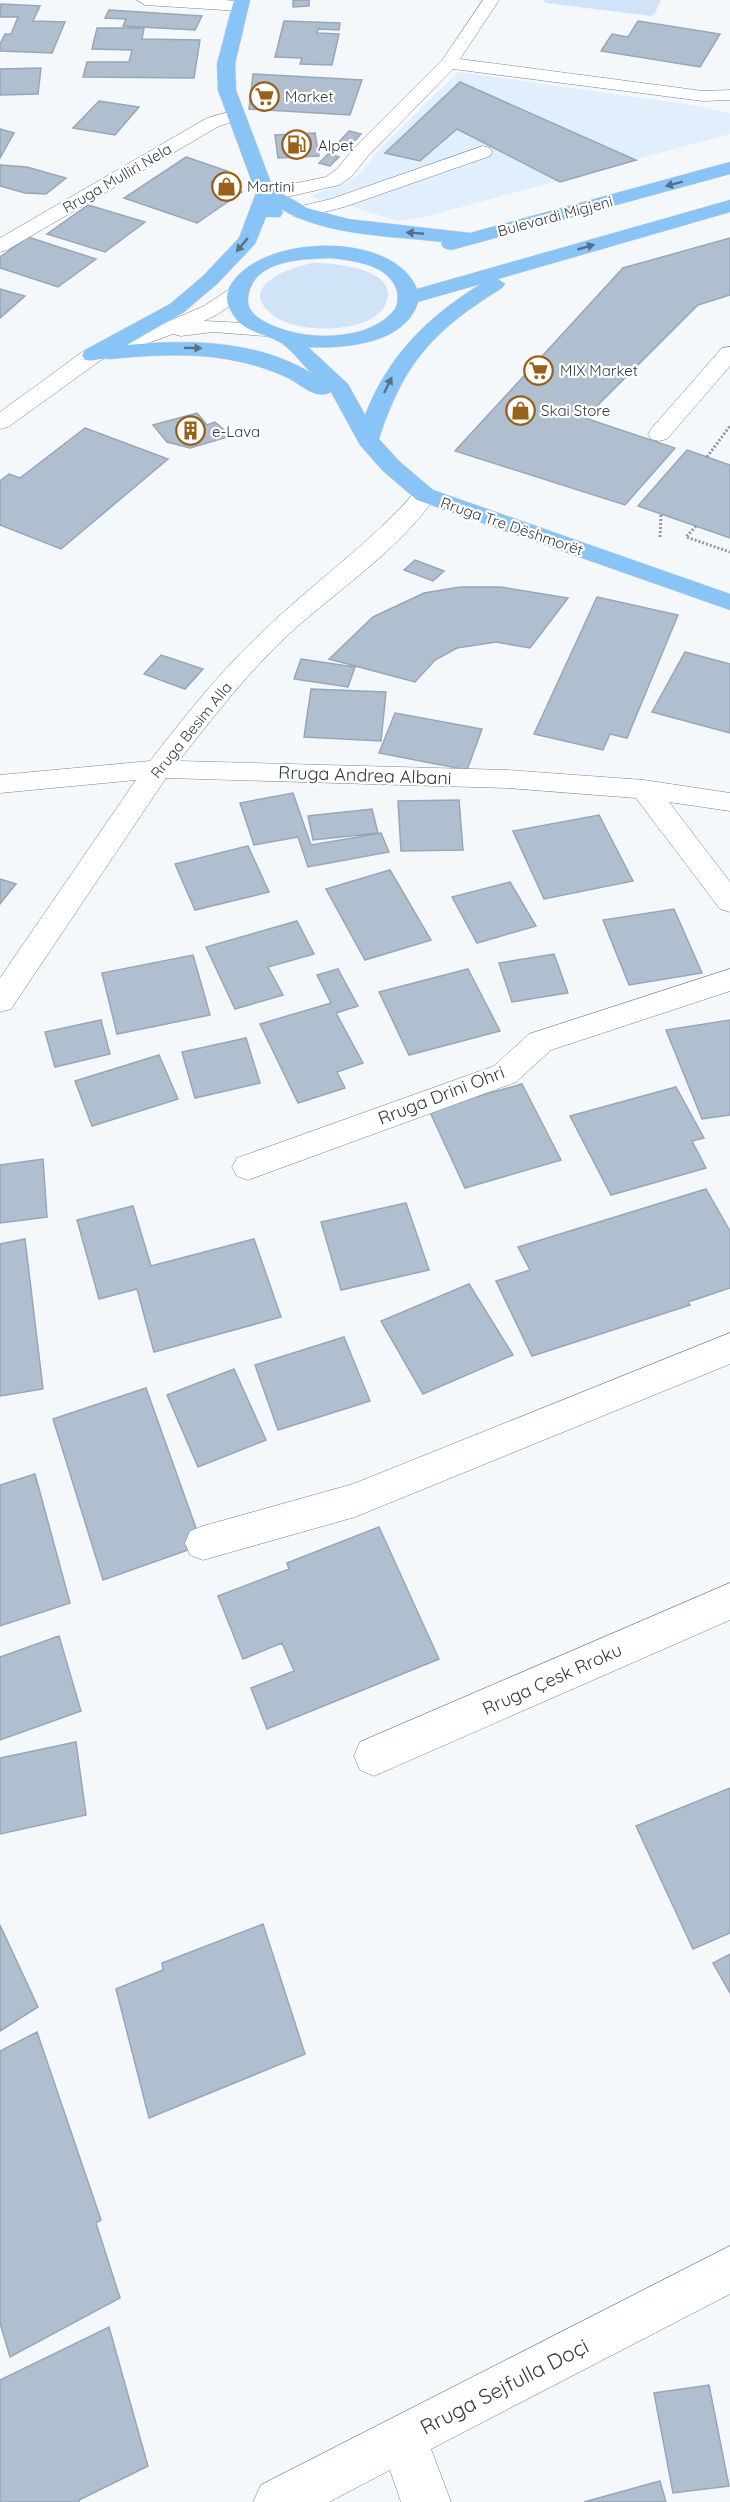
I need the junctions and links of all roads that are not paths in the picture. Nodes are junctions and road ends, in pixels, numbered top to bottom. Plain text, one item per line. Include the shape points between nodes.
1 (144, 0) edge
2 (491, 0) edge
3 (241, 3) edge
4 (449, 63) junction
5 (730, 95) edge
6 (236, 115) junction
7 (483, 152) dead end
8 (730, 168) edge
9 (266, 192) junction
10 (730, 206) edge
11 (276, 219) junction
12 (299, 226) junction
13 (473, 239) junction
14 (0, 246) edge
15 (331, 252) junction
16 (548, 258) junction
17 (378, 262) junction
18 (260, 267) junction
19 (238, 292) junction
20 (409, 298) junction
21 (265, 330) junction
22 (156, 334) junction
23 (287, 338) junction
24 (730, 353) edge
25 (93, 355) junction
26 (346, 373) junction
27 (0, 422) edge
28 (659, 434) dead end
29 (368, 440) junction
30 (425, 495) junction
31 (730, 602) edge
32 (158, 769) junction
33 (0, 784) edge
34 (644, 789) junction
35 (730, 802) edge
36 (730, 902) edge
37 (730, 980) edge
38 (0, 1001) edge
39 (248, 1167) dead end
40 (730, 1348) edge
41 (203, 1543) dead end
42 (730, 1601) edge
43 (374, 1756) dead end
44 (730, 2269) edge
45 (403, 2438) junction
46 (278, 2502) edge
47 (426, 2502) edge

1 - 3 street
2 - 4 street
3 - 6 main road via 226,64 227,90
4 - 5 street via 703,96
4 - 9 street via 338,177 287,191
6 - 9 main road
6 - 14 street, Rruga Mulliri Nela via 213,122
7 - 12 street via 328,206
8 -> 13 main road, Bulevardi Migjeni
9 - 11 main road
9 - 12 main road
9 -> 25 main road via 248,240 210,280 177,308
16 -> 10 main road
11 - 12 main road
11 - 18 main road
13 -> 12 main road via 347,225
12 - 15 main road
13 - 17 main road, Bulevardi Migjeni
15 - 17 main road
15 - 18 main road via 280,258
16 - 20 main road
29 -> 16 main road via 377,406 414,346 473,296
17 - 20 main road via 396,273 406,285
18 - 19 main road via 245,279
19 - 21 main road via 238,306 248,319
19 - 22 street via 211,310
20 - 26 main road via 404,311 392,323 373,333
21 - 22 street via 213,326
21 - 23 main road
22 - 25 street
23 - 26 main road, Rruga Tre Dëshmorët
23 - 26 main road via 318,341
24 - 28 street
25 -> 26 main road via 155,348 210,348 263,357 301,374
25 - 27 street
26 - 29 main road, Rruga Tre Dëshmorët
29 - 30 main road, Rruga Tre Dëshmorët
30 - 31 main road, Rruga Tre Dëshmorët
30 - 32 street, Rruga Besim Alla via 401,524 279,630
32 - 33 street, Rruga Andrea Albani
32 - 34 street, Rruga Andrea Albani via 507,779
32 - 38 street, Rruga Besim Alla
34 - 35 street, Rruga Andrea Albani
34 - 36 street
37 - 39 street, Rruga Drini Ohri via 540,1042 505,1074
40 - 41 street via 355,1500
42 - 43 street, Rruga Çesk Rroku
44 - 45 street, Rruga Sejfulla Doçi
45 - 46 street, Rruga Sejfulla Doçi
45 - 47 street

